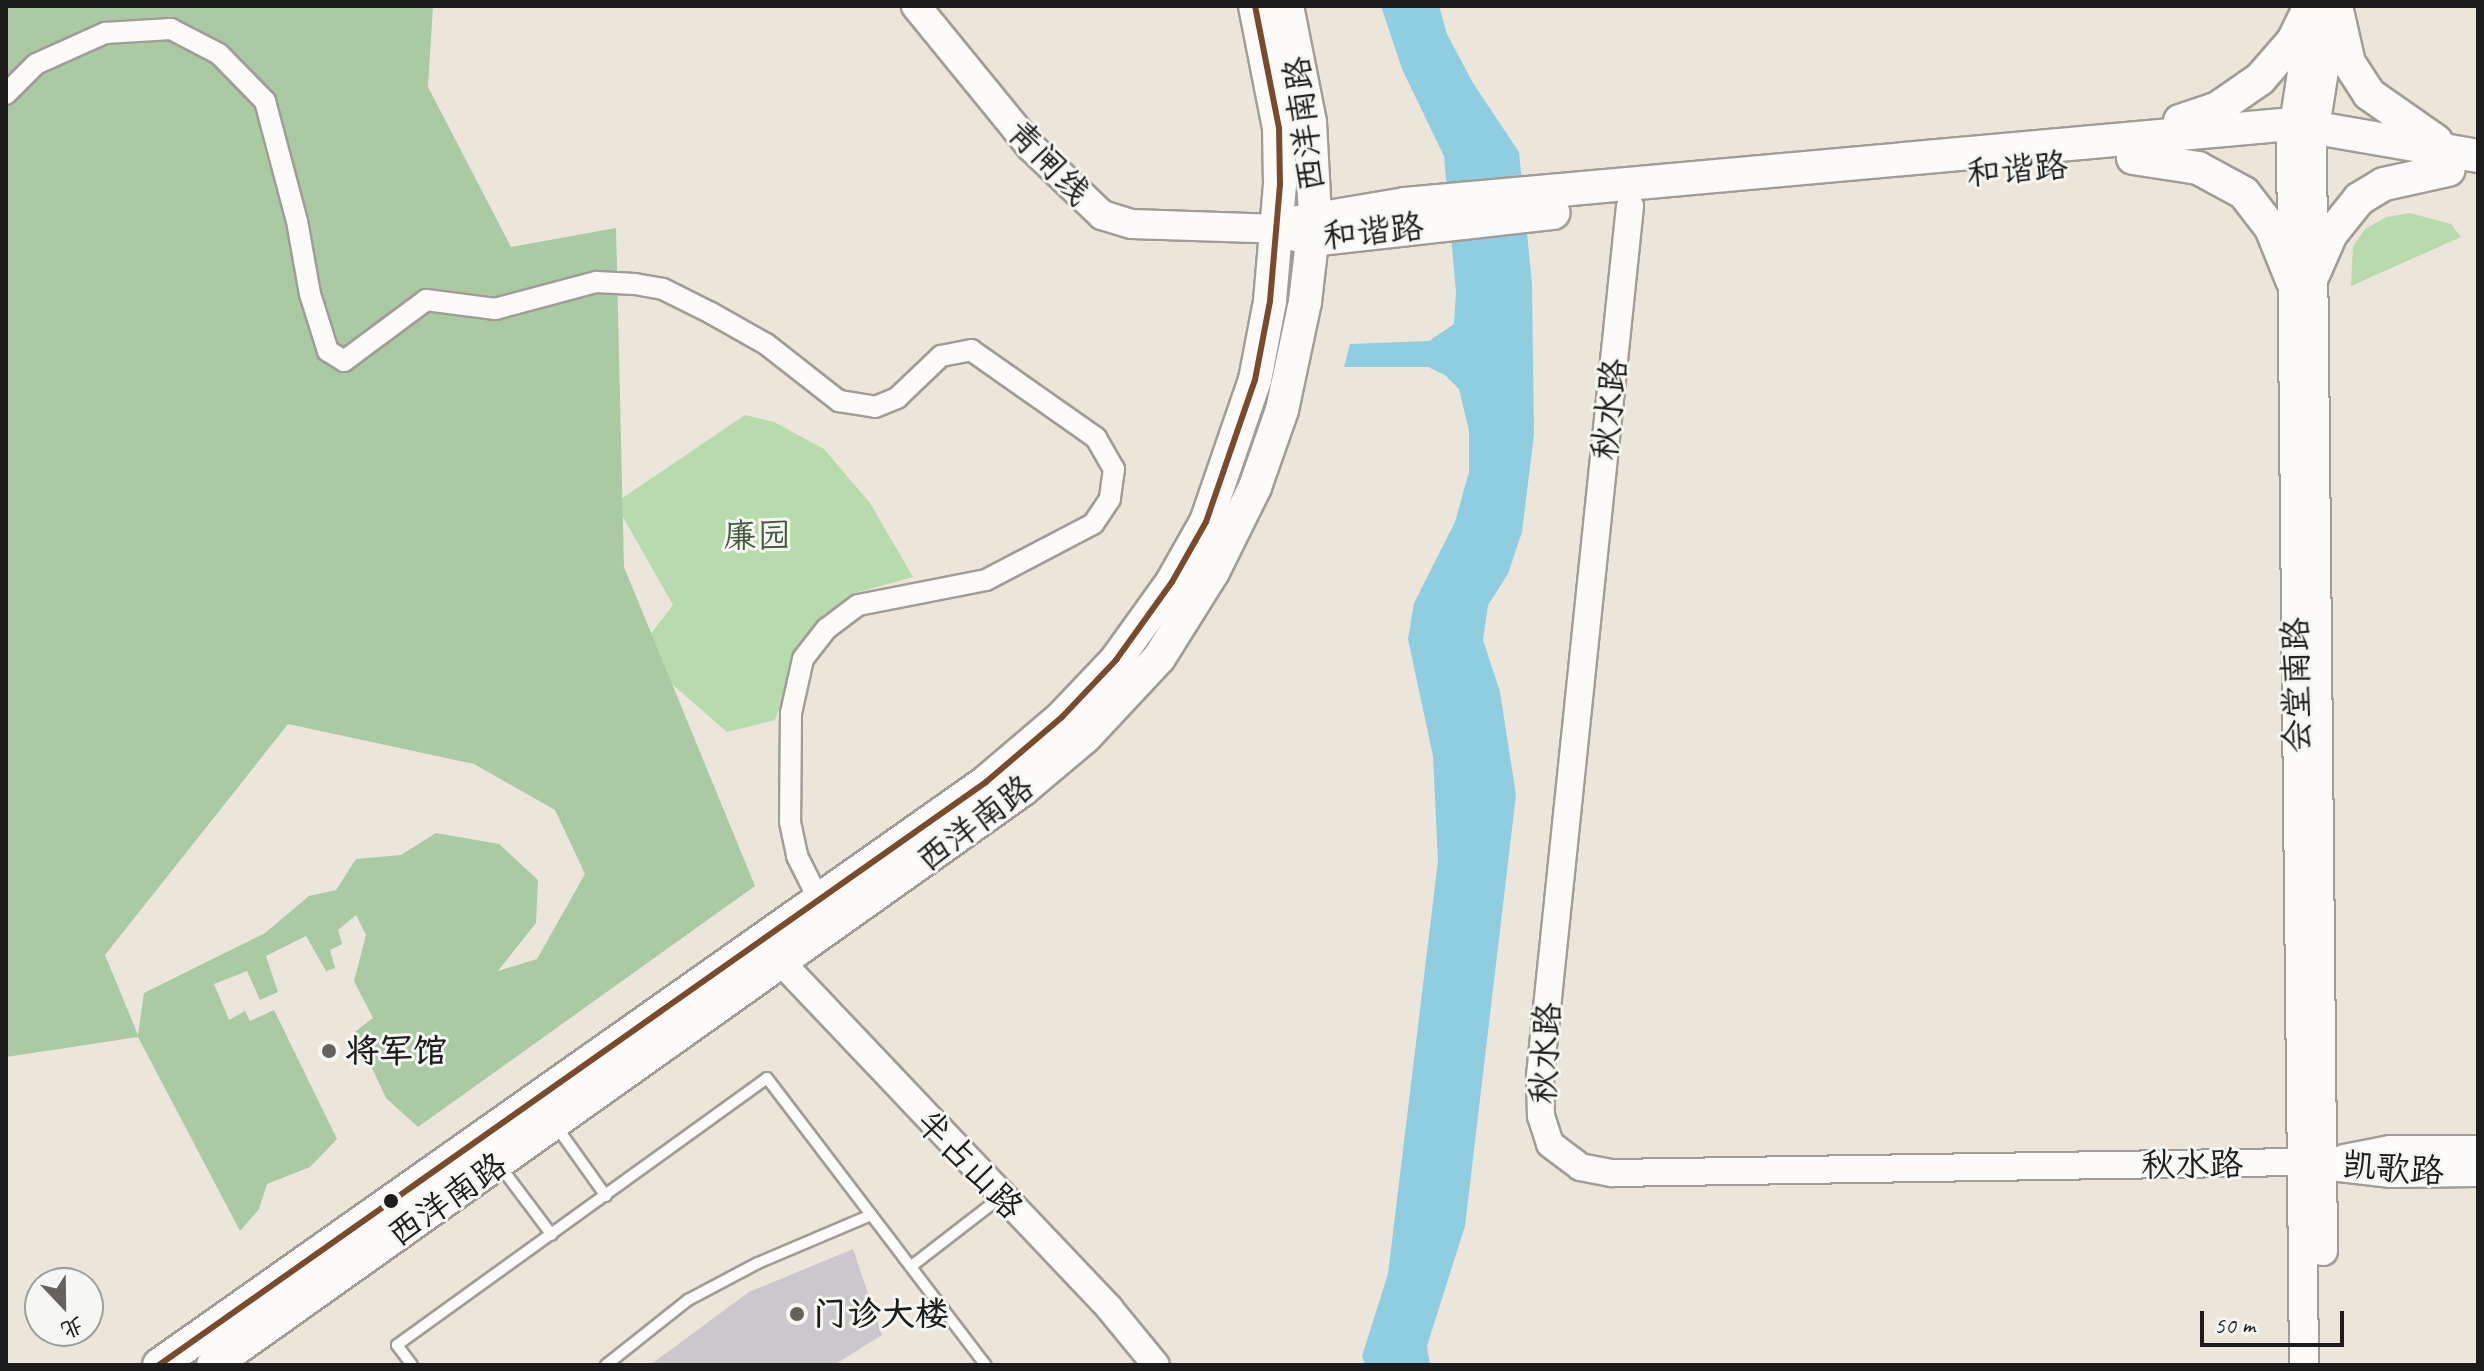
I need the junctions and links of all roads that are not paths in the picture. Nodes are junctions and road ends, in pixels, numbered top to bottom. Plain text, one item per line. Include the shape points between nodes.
1 (916, 6) edge
2 (1255, 6) edge
3 (1287, 6) edge
4 (2312, 6) edge
5 (2335, 6) edge
6 (6, 94) edge
7 (2302, 135) junction
8 (2129, 148) junction
9 (2465, 163) edge
10 (1530, 204) junction
11 (1630, 206) junction
12 (1313, 228) junction
13 (1279, 229) junction
14 (2302, 278) junction
15 (818, 898) junction
16 (783, 964) junction
17 (554, 1123) junction
18 (2478, 1150) edge
19 (498, 1163) junction
20 (2311, 1163) junction
21 (2478, 1172) edge
22 (606, 1196) junction
23 (1001, 1197) junction
24 (871, 1215) junction
25 (552, 1235) junction
26 (913, 1265) junction
27 (159, 1365) edge
28 (213, 1365) edge
29 (412, 1365) edge
30 (606, 1365) edge
31 (986, 1365) edge
32 (1156, 1365) edge
33 (2304, 1365) edge
34 (2322, 1365) edge

1 - 13 main road, 青闸线 via 1030,146 1102,215 1132,224
2 - 13 main road, 西洋南路 via 1279,128
3 - 12 main road, 西洋南路 via 1310,122
4 - 7 main road, 会堂南路
4 - 8 main road via 2283,55 2239,96
5 - 7 main road, 会堂南路
5 - 9 main road via 2349,63 2369,94
6 - 15 street via 36,64 105,33 171,29 219,54 265,101 310,294 328,351 344,361 426,300 495,309 596,282 635,284 663,289 752,336 839,401 875,407 897,398 941,356 971,350 1096,438 1114,469 1110,499 1093,524 986,580 858,605 827,628 803,659 791,713 790,822 797,856
7 - 8 main road, 和谐路
7 - 9 main road, 和谐路
7 - 14 main road, 会堂南路
8 - 10 main road, 和谐路
8 - 11 main road, 和谐路
8 - 14 main road via 2198,168 2244,193
9 - 14 main road via 2384,184 2352,204
10 - 11 main road, 和谐路
10 - 12 main road, 和谐路
11 - 20 street, 秋水路 via 1540,1076 1541,1116 1550,1144 1580,1167 1612,1173
12 - 13 main road, 和谐路
12 - 16 main road, 西洋南路 via 1294,356 1266,455 1213,572 1159,658 1085,737 1022,790
13 - 15 main road, 西洋南路 via 1244,425 1206,522 1172,582 1116,660 1062,717 986,782
14 - 20 main road, 会堂南路
15 - 27 main road, 西洋南路
16 - 17 main road, 西洋南路
16 - 23 street, 半占山路
17 - 19 main road, 西洋南路
17 - 22 lane
18 - 20 main road, 凯歌路 via 2390,1150
19 - 25 lane
19 - 28 main road, 西洋南路
20 - 21 main road, 凯歌路 via 2391,1173
20 - 33 main road, 会堂南路
20 - 34 main road, 会堂南路
22 - 24 lane via 767,1078
22 - 25 lane
23 - 26 lane
23 - 32 street, 半占山路 via 1110,1309
24 - 26 lane
24 - 30 lane via 758,1263 688,1300
25 - 29 lane via 397,1345
26 - 31 lane

